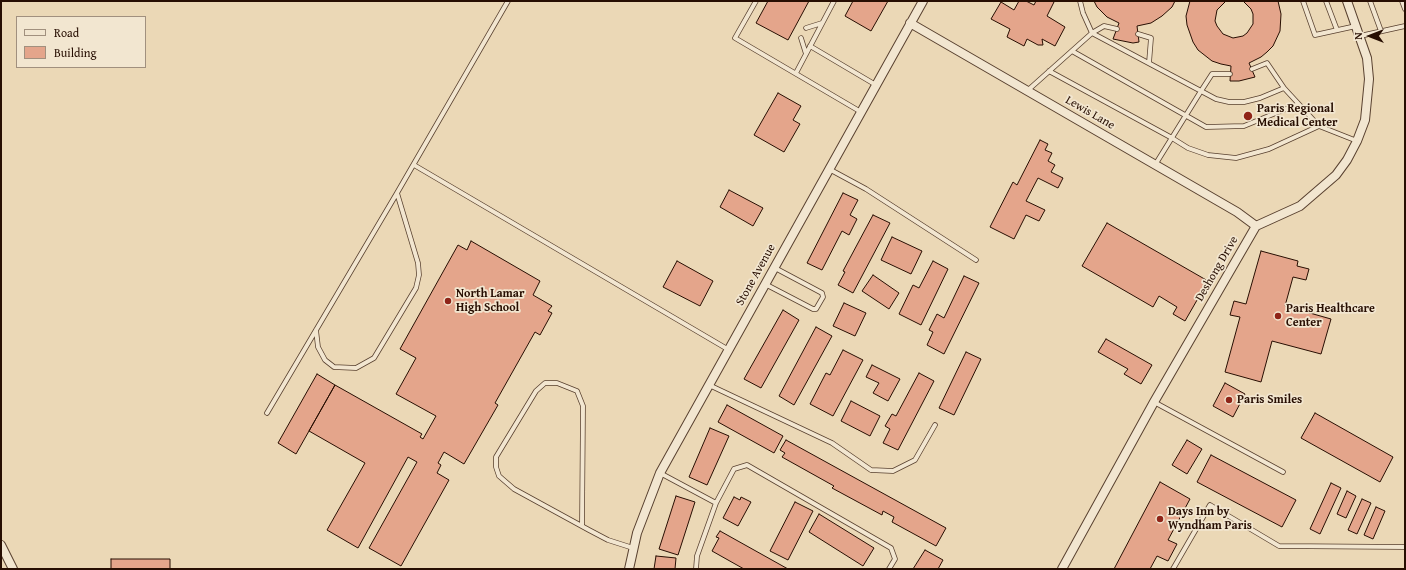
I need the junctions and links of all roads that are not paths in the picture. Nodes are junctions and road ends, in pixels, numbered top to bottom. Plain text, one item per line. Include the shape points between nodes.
1 (508, 1) edge
2 (756, 1) edge
3 (834, 1) edge
4 (923, 1) edge
5 (1080, 1) edge
6 (1303, 1) edge
7 (1326, 1) edge
8 (1347, 1) edge
9 (1370, 1) edge
10 (1402, 1) edge
11 (1405, 9) edge
12 (822, 23) junction
13 (910, 24) junction
14 (1356, 26) junction
15 (1405, 26) edge
16 (806, 28) dead end
17 (1117, 29) dead end
18 (1337, 30) junction
19 (1381, 32) junction
20 (1092, 33) junction
21 (1138, 34) dead end
22 (1359, 36) junction
23 (801, 38) dead end
24 (810, 46) junction
25 (1072, 51) junction
26 (806, 54) junction
27 (1148, 63) junction
28 (1252, 69) dead end
29 (1049, 71) junction
30 (796, 73) junction
31 (1230, 74) dead end
32 (876, 85) junction
33 (1284, 88) junction
34 (1027, 91) junction
35 (1201, 91) junction
36 (1298, 104) junction
37 (861, 112) junction
38 (1186, 116) junction
39 (1319, 126) junction
40 (1172, 138) junction
41 (1357, 141) junction
42 (414, 165) junction
43 (1155, 165) junction
44 (829, 169) junction
45 (397, 193) junction
46 (1256, 226) junction
47 (976, 260) dead end
48 (774, 267) junction
49 (765, 284) junction
50 (316, 330) junction
51 (728, 350) junction
52 (709, 385) junction
53 (1154, 402) junction
54 (267, 413) dead end
55 (935, 425) dead end
56 (1283, 472) dead end
57 (660, 473) junction
58 (716, 503) junction
59 (582, 526) junction
60 (1, 545) edge
61 (1405, 547) edge
62 (634, 548) junction
63 (13, 569) edge
64 (629, 569) edge
65 (696, 569) edge
66 (889, 569) edge
67 (1062, 569) edge
68 (1173, 569) edge

1 - 42 lane
2 - 30 lane via 735,38
3 - 12 lane
4 - 13 street, Stone Avenue
5 - 20 lane
6 - 18 lane via 1315,35
7 - 18 lane
8 - 14 street
9 - 19 lane
10 - 11 lane
12 - 16 lane
12 - 24 lane
13 - 32 street, Stone Avenue
13 - 34 street, Lewis Lane
14 - 18 lane
14 - 22 street
15 - 19 lane
17 - 20 lane via 1104,26
19 - 22 lane
20 - 25 lane
20 - 27 lane
21 - 27 lane via 1151,38
22 - 41 street via 1367,58 1369,79 1364,120
23 - 26 lane
24 - 26 lane
24 - 32 lane
25 - 29 lane
25 - 38 lane
26 - 30 lane
27 - 35 lane
28 - 33 lane via 1267,63
29 - 34 lane
29 - 40 lane
30 - 37 lane
31 - 35 lane via 1212,74
32 - 37 street, Stone Avenue
33 - 35 lane via 1244,102 1216,99
33 - 36 lane
34 - 43 street, Lewis Lane
35 - 38 lane
36 - 38 lane via 1244,126 1206,126
36 - 39 lane
37 - 44 street, Stone Avenue
38 - 40 lane
39 - 40 lane via 1269,149 1236,158 1208,155 1188,148
39 - 41 lane
40 - 43 lane
41 - 46 street via 1336,175 1300,206
42 - 45 lane
42 - 51 lane
43 - 46 street, Lewis Lane via 1237,212
44 - 47 lane via 866,188
44 - 48 street, Stone Avenue
45 - 50 lane
45 - 50 lane via 418,263 416,288 374,358 356,368 334,366 325,360 318,347
46 - 53 street, Deshong Drive
48 - 49 street, Stone Avenue
48 - 49 lane via 822,293 823,298 816,309 813,309
49 - 51 street, Stone Avenue
50 - 54 lane
51 - 52 street, Stone Avenue
52 - 55 lane via 832,443 871,470 893,471 915,460
52 - 57 street, Stone Avenue
53 - 56 lane
53 - 67 street, Deshong Drive
57 - 58 lane
57 - 62 street, Stone Avenue via 637,533
58 - 65 lane via 697,556
58 - 66 lane via 734,469 747,465 891,548 895,559
59 - 59 lane via 514,488 499,476 496,467 496,457 536,391 545,383 557,383 577,391 583,406
59 - 62 lane via 608,540
60 - 63 street
61 - 68 lane via 1279,546 1210,505
62 - 64 street, Stone Avenue

